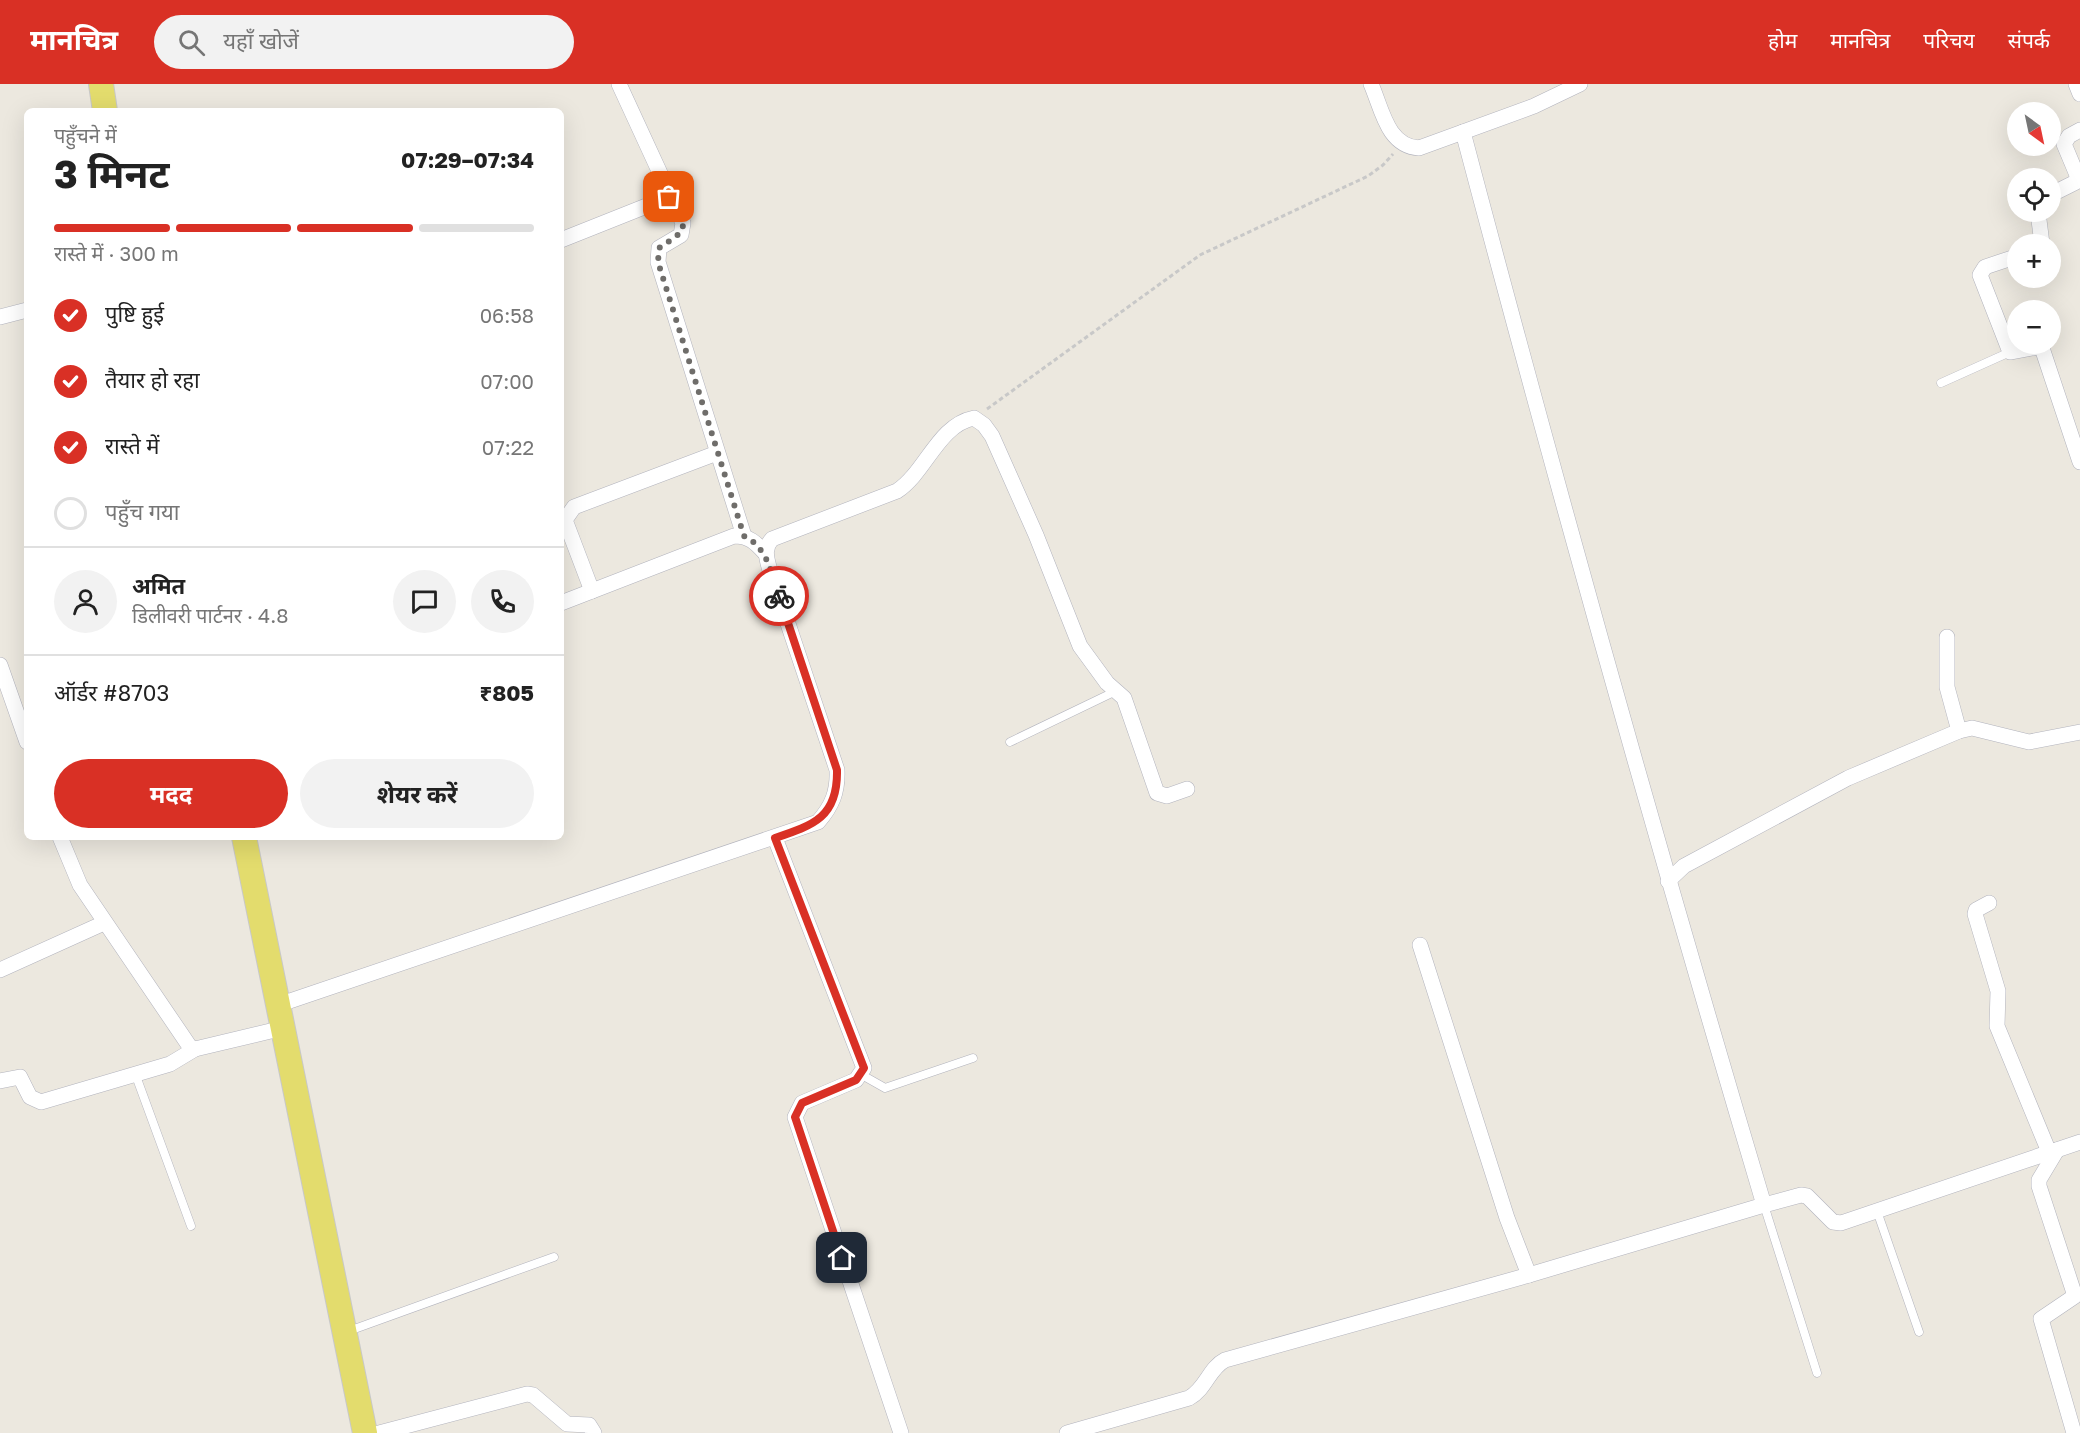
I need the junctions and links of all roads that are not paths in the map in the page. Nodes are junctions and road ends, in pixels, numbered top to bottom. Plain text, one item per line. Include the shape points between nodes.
1 (101, 84) edge
2 (619, 84) edge
3 (1371, 84) edge
4 (1580, 84) edge
5 (2076, 84) edge
6 (2080, 94) edge
7 (105, 108) edge
8 (2080, 130) edge
9 (1463, 132) junction
10 (2061, 190) edge
11 (669, 197) junction
12 (564, 239) edge
13 (2007, 260) edge
14 (24, 311) edge
15 (0, 317) edge
16 (2007, 344) edge
17 (2007, 353) edge
18 (2044, 354) edge
19 (1941, 382) dead end
20 (717, 453) junction
21 (2080, 462) edge
22 (744, 536) junction
23 (766, 554) junction
24 (592, 591) junction
25 (564, 602) edge
26 (1947, 637) dead end
27 (0, 665) edge
28 (1116, 690) junction
29 (1959, 731) junction
30 (2080, 732) edge
31 (24, 733) edge
32 (1010, 742) dead end
33 (1187, 789) dead end
34 (775, 838) junction
35 (61, 840) edge
36 (245, 840) edge
37 (1668, 881) junction
38 (1989, 903) dead end
39 (104, 923) junction
40 (1420, 945) dead end
41 (0, 970) edge
42 (281, 1016) junction
43 (195, 1049) junction
44 (973, 1058) dead end
45 (862, 1075) junction
46 (136, 1076) junction
47 (0, 1081) edge
48 (2080, 1142) edge
49 (2053, 1151) junction
50 (1764, 1205) junction
51 (1877, 1211) junction
52 (191, 1226) dead end
53 (554, 1257) dead end
54 (1529, 1275) junction
55 (1919, 1332) dead end
56 (344, 1333) junction
57 (1817, 1373) dead end
58 (365, 1433) edge
59 (379, 1433) edge
60 (594, 1433) edge
61 (901, 1433) edge
62 (1067, 1433) edge
63 (2074, 1433) edge

1 - 7 main road
2 - 11 street
3 - 9 street via 1397,141 1406,147 1419,148
4 - 9 street
5 - 6 street
8 - 10 street via 2064,144 2077,175 2076,182
9 - 37 street via 1555,481
11 - 12 street
11 - 20 street via 684,230 659,248 658,262
13 - 16 street via 1985,267 1980,275
14 - 15 street
17 - 19 lane
18 - 21 street
20 - 22 street
20 - 24 street via 567,513 565,520
22 - 23 street
22 - 24 street via 734,536
23 - 28 street via 772,539 905,486 951,428 974,418 992,436 1080,646
23 - 34 street via 837,770 837,787 830,808 818,822
24 - 25 street
26 - 29 street via 1947,687
27 - 31 street
28 - 32 lane
28 - 33 street via 1124,698 1157,793 1167,796
29 - 30 street via 1972,729 2029,742
29 - 37 street via 1848,778 1684,866
34 - 42 street
34 - 45 street via 862,1061
35 - 39 street via 71,870
36 - 42 main road
37 - 50 street
38 - 49 street via 1975,914 1998,991 1997,1026
39 - 41 street
39 - 43 street via 186,1043
40 - 54 street via 1507,1218
42 - 43 street
42 - 56 main road
43 - 46 street
44 - 45 lane via 885,1088
45 - 61 street via 802,1103 795,1117
46 - 47 street via 41,1102 30,1097 20,1077
46 - 52 lane
48 - 49 street
49 - 51 street
49 - 63 street via 2039,1186 2075,1296 2042,1319
50 - 51 street via 1807,1196 1833,1222 1841,1223
50 - 54 street
50 - 57 lane
51 - 55 lane
53 - 56 lane
54 - 62 street via 1225,1360 1198,1393 1189,1398
56 - 58 main road
59 - 60 street via 527,1394 567,1424 589,1425

